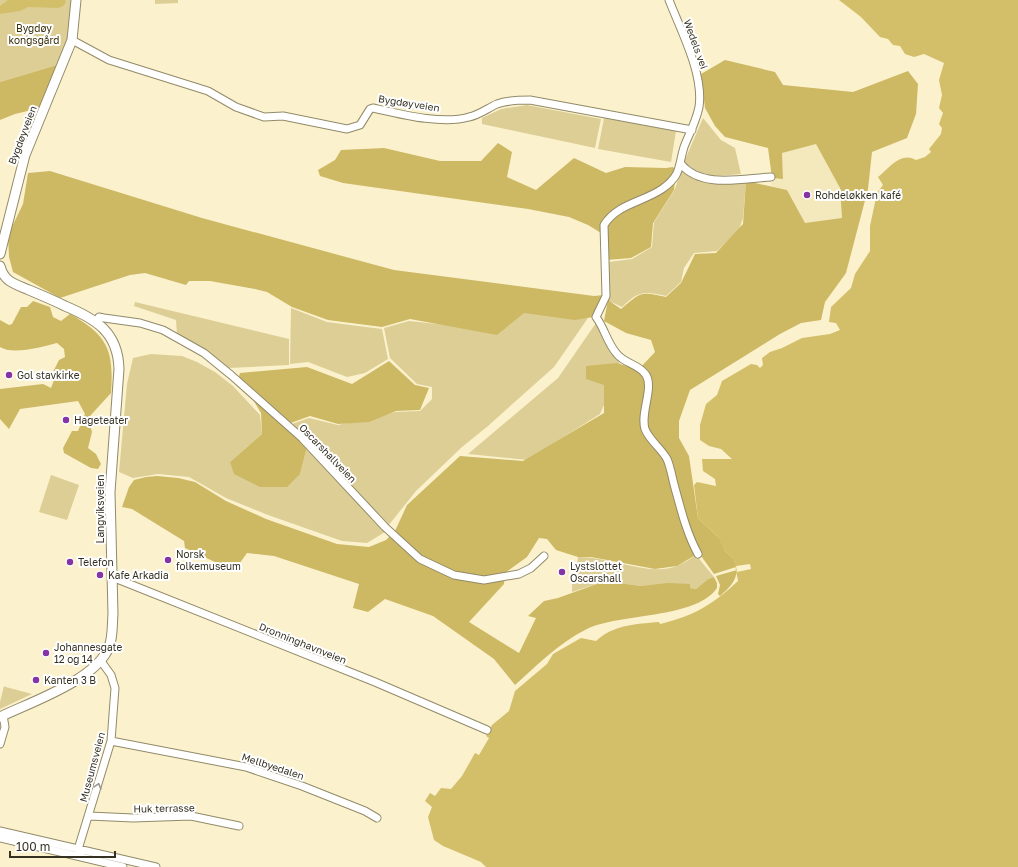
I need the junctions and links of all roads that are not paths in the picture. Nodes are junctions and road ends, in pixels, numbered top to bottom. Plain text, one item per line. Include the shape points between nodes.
1 (76, 0) edge
2 (669, 0) edge
3 (72, 40) junction
4 (692, 130) junction
5 (681, 164) junction
6 (771, 177) dead end
7 (3, 241) junction
8 (0, 254) edge
9 (2, 271) edge
10 (96, 321) junction
11 (698, 554) dead end
12 (544, 556) dead end
13 (112, 577) junction
14 (101, 661) junction
15 (1, 716) edge
16 (487, 730) dead end
17 (111, 741) junction
18 (0, 744) edge
19 (89, 816) junction
20 (377, 818) dead end
21 (239, 826) dead end
22 (0, 831) edge
23 (0, 838) edge
24 (77, 852) junction
25 (116, 862) junction
26 (123, 867) edge
27 (156, 867) edge

1 - 3 street, Bygdøyveien
2 - 4 street, Wedels vei via 698,79 699,106
3 - 4 street, Bygdøyveien via 109,60 188,84 264,117 284,116 352,128 360,125 373,108 405,115 452,120 470,117 513,100 524,100
3 - 7 street, Bygdøyveien via 24,155
4 - 5 street, Wedels vei
5 - 6 street via 695,176 715,180
5 - 11 street, Wedels vei via 672,181 662,189 619,209 604,225 606,296 596,317 616,353 638,367 646,376 648,383 643,417 646,431 666,458 689,535
7 - 8 street
7 - 9 street, Langviksveien
9 - 10 street, Langviksveien via 27,289
10 - 12 street, Oscarshallveien via 99,317 140,323 157,329 204,354 302,438 385,528 420,560 454,575 484,580 519,574 531,568
10 - 13 street, Langviksveien via 111,339 119,360 110,486
13 - 14 street, Langviksveien via 112,632 109,647
13 - 16 street, Dronninghavnveien via 375,682
14 - 15 street, Langviksveien via 82,678
14 - 17 street, Museumsveien via 111,675 115,688
15 - 18 street via 5,727
19 -> 17 street, Museumsveien
17 - 20 street, Mellbyedalen via 246,767 302,786
19 - 21 street, Huk terrasse via 191,816
19 - 24 street, Museumsveien
22 - 24 street
23 - 24 street
24 - 25 street
25 - 26 street
25 - 27 street

